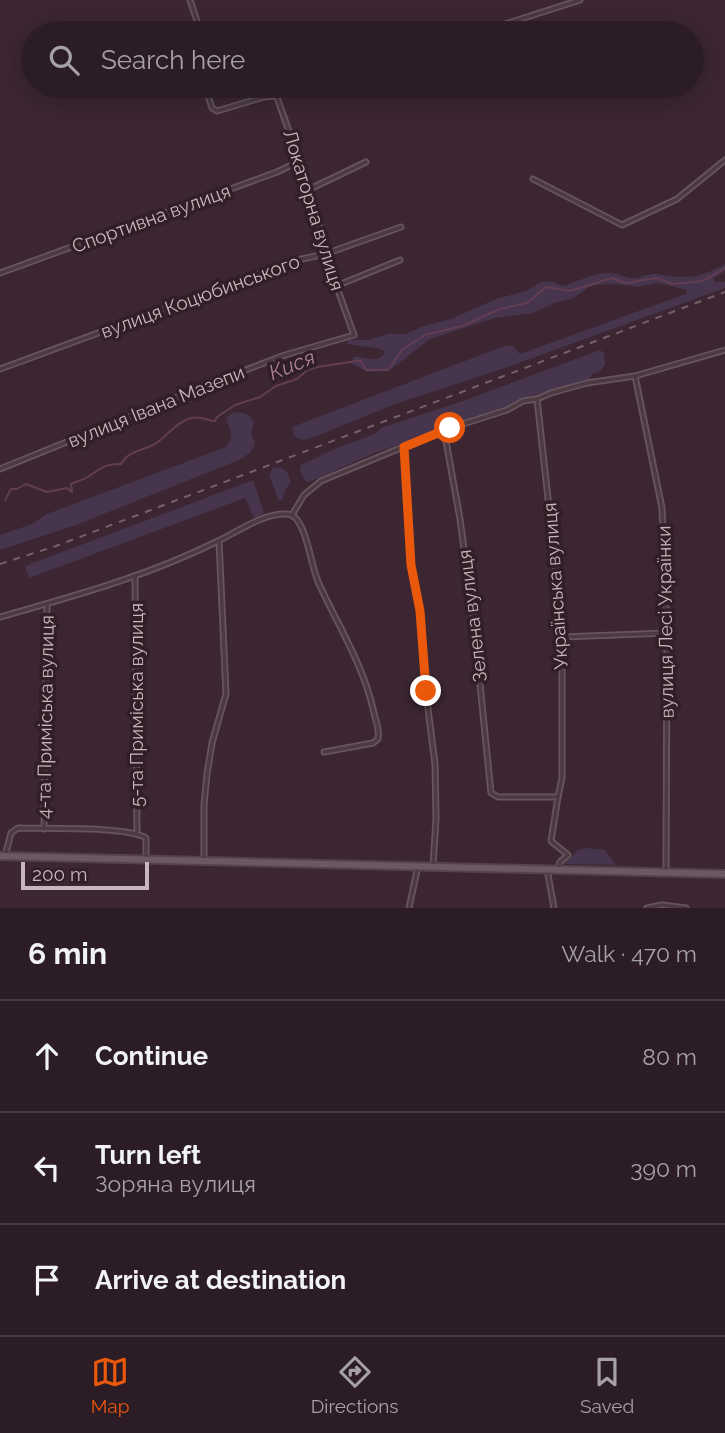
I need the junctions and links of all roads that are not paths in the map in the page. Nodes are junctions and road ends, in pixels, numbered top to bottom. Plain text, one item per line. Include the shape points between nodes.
1 (190, 0) edge
2 (580, 0) edge
3 (197, 21) edge
4 (514, 21) edge
5 (209, 98) edge
6 (266, 98) edge
7 (278, 98) edge
8 (725, 160) edge
9 (300, 161) junction
10 (366, 162) dead end
11 (533, 179) dead end
12 (310, 189) junction
13 (401, 227) dead end
14 (325, 254) junction
15 (400, 260) dead end
16 (0, 273) edge
17 (336, 286) junction
18 (354, 335) joint
19 (725, 351) edge
20 (0, 369) edge
21 (635, 376) junction
22 (537, 399) junction
23 (444, 430) junction
24 (404, 447) junction
25 (0, 469) edge
26 (292, 515) junction
27 (219, 541) junction
28 (135, 576) junction
29 (47, 604) junction
30 (0, 617) edge
31 (667, 633) junction
32 (562, 637) junction
33 (324, 752) dead end
34 (558, 797) junction
35 (44, 829) junction
36 (137, 834) junction
37 (2, 856) edge
38 (146, 859) junction
39 (204, 860) junction
40 (418, 866) junction
41 (433, 866) junction
42 (547, 869) junction
43 (558, 869) junction
44 (666, 872) junction
45 (725, 874) edge
46 (409, 908) edge
47 (554, 908) edge
48 (648, 908) edge
49 (686, 908) edge

1 - 3 street
2 - 4 street
5 - 6 street via 217,111
7 - 9 street, Локаторна вулиця
8 - 11 street via 677,199 622,225
9 - 12 street, Локаторна вулиця
9 - 16 street, Спортивна вулиця
10 - 12 street
12 - 14 street, Локаторна вулиця
13 - 14 street, вулиця Коцюбинського
14 - 17 street, Локаторна вулиця
14 - 20 street, вулиця Коцюбинського via 297,260
15 - 17 street
17 - 18 street, Локаторна вулиця
18 - 25 street, вулиця Івана Мазепи via 285,355
19 - 21 street
21 - 22 street via 587,383
21 - 31 street, вулиця Лесі Українки via 661,498
22 - 23 street
22 - 32 street, Українська вулиця
23 - 24 street
23 - 34 street, Зелена вулиця via 473,616 490,792 499,797
24 - 26 street via 321,481 304,495
24 - 41 street via 411,565 420,607 435,764
26 - 27 street via 260,520
26 - 33 street via 301,526 318,582 355,655 379,733 371,743
27 - 28 street
27 - 39 street via 226,694 206,784
28 - 29 street
28 - 36 street, 5-та Приміська вулиця
29 - 30 street
29 - 35 street, 4-та Приміська вулиця
31 - 32 street
31 - 44 street, вулиця Лесі Українки
32 - 34 street, Українська вулиця via 562,778
34 - 43 street, Українська вулиця via 551,841 568,855
35 - 36 street
35 - 37 street via 12,830
36 - 38 street, 5-та Приміська вулиця via 146,836
37 - 38 main road
38 - 39 main road
39 - 40 main road
40 - 41 main road
40 - 46 street
41 - 42 main road
42 - 43 main road
42 - 47 street
43 - 44 main road
44 - 45 main road
48 - 49 street

